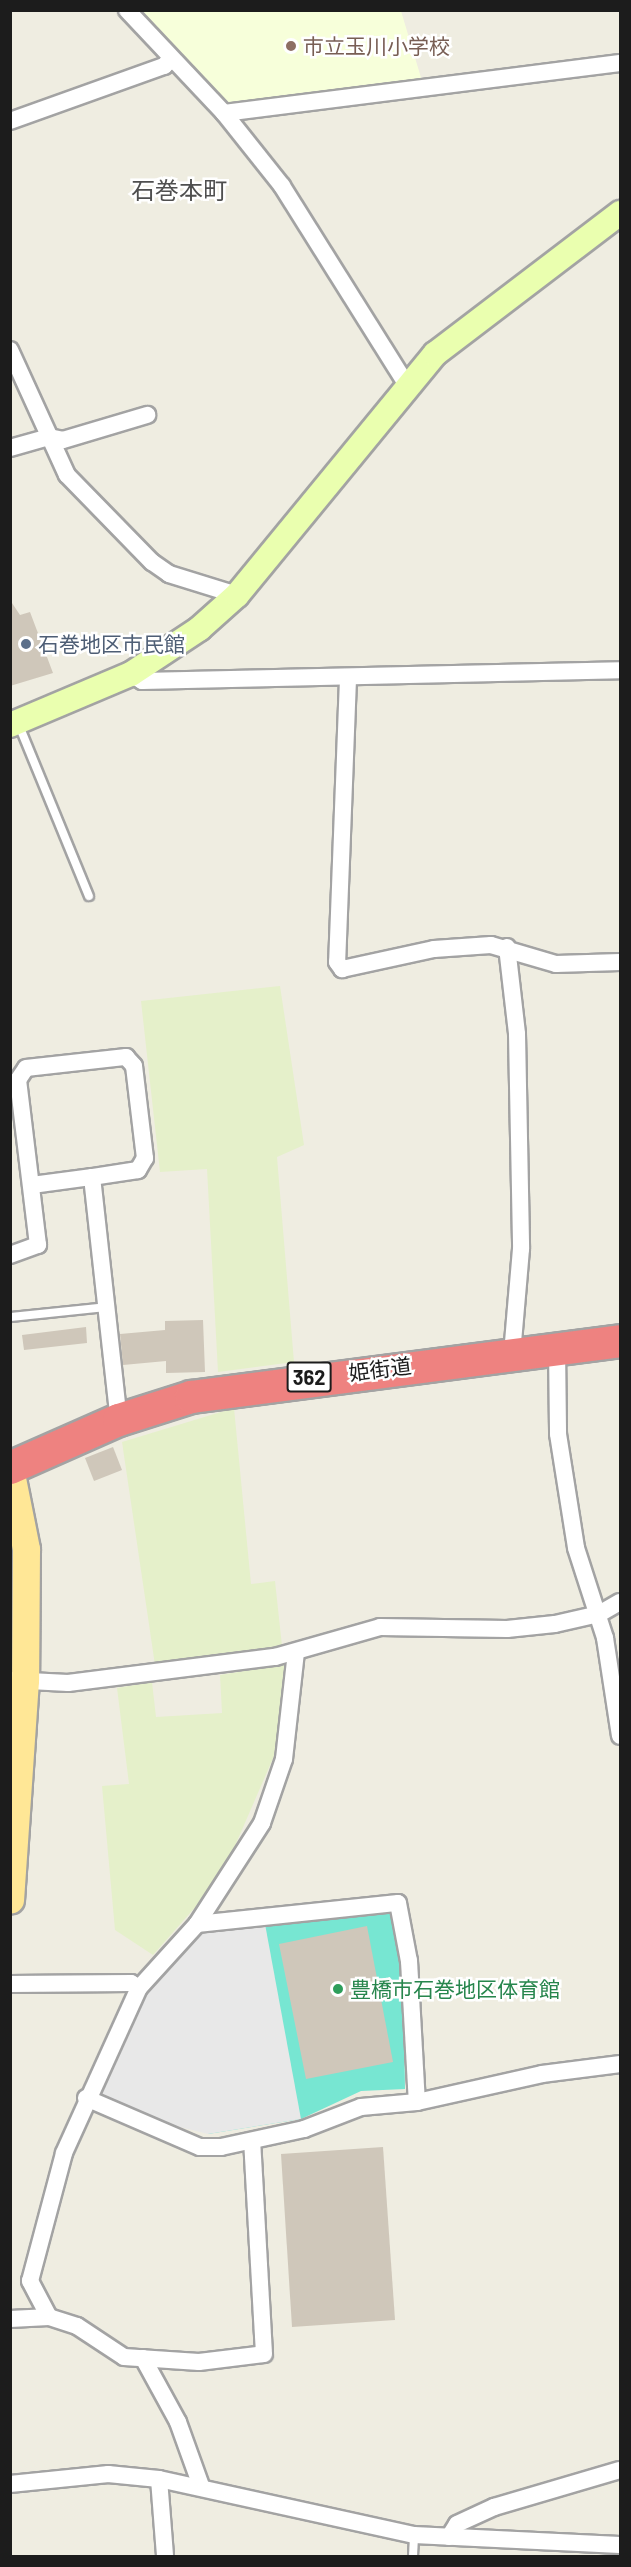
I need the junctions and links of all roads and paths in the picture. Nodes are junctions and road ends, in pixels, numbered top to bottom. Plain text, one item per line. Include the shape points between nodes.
1 (127, 10) edge
2 (171, 58) junction
3 (621, 63) edge
4 (224, 113) junction
5 (10, 121) edge
6 (621, 213) edge
7 (10, 350) edge
8 (407, 385) junction
9 (147, 415) dead end
10 (50, 437) junction
11 (10, 448) edge
12 (237, 595) junction
13 (621, 670) edge
14 (131, 674) junction
15 (348, 679) junction
16 (14, 724) edge
17 (89, 896) dead end
18 (507, 947) junction
19 (621, 962) edge
20 (92, 1177) junction
21 (32, 1185) junction
22 (10, 1255) edge
23 (106, 1307) junction
24 (10, 1317) edge
25 (621, 1341) edge
26 (557, 1348) junction
27 (512, 1353) junction
28 (119, 1420) junction
29 (11, 1468) edge
30 (621, 1602) edge
31 (598, 1614) junction
32 (296, 1652) junction
33 (18, 1680) edge
34 (621, 1736) edge
35 (10, 1899) edge
36 (197, 1924) junction
37 (10, 1984) edge
38 (139, 1988) junction
39 (621, 2064) edge
40 (86, 2098) junction
41 (417, 2102) junction
42 (252, 2141) junction
43 (49, 2317) junction
44 (10, 2319) edge
45 (142, 2358) junction
46 (621, 2470) edge
47 (159, 2479) junction
48 (10, 2484) edge
49 (201, 2486) junction
50 (414, 2535) junction
51 (449, 2537) junction
52 (621, 2545) edge
53 (165, 2556) edge
54 (413, 2556) edge

1 - 2 street
2 - 4 street
2 - 5 street via 164,66
3 - 4 street
4 - 8 street via 282,186
6 - 8 street via 469,325
7 - 10 street
8 - 12 street
9 - 10 street via 63,440
10 - 11 street
10 - 12 street via 67,475 152,562 169,574
12 - 14 street
13 - 15 street
14 - 15 street via 142,681
14 - 16 street
15 - 18 street via 337,962 342,969 434,949
16 - 17 lane
18 - 19 street via 556,964
18 - 27 street via 517,1034 521,1249
20 - 21 street
20 - 21 street via 138,1170 146,1158 134,1066 126,1057 26,1068 18,1080
20 - 23 street
21 - 22 street via 38,1245
23 - 24 lane
23 - 28 street via 112,1401
25 - 26 highway, 姫街道 / 362
26 - 27 highway, 姫街道 / 362
26 - 31 street via 558,1434 576,1548
27 - 28 highway, 姫街道 / 362 via 284,1380 191,1396
28 - 29 highway, 姫街道 / 362
29 - 33 main road via 26,1550
30 - 31 street
31 - 32 street via 507,1629 360,1629
31 - 34 street
32 - 33 street via 141,1676 68,1683
32 - 36 street via 284,1759 262,1823
33 - 35 main road
36 - 38 street
36 - 41 street via 398,1903 410,1962
37 - 38 street via 131,1983
38 - 40 street
39 - 41 street via 542,2074
40 - 42 street via 200,2147
40 - 43 street via 64,2153 30,2281
41 - 42 street via 361,2107 304,2129
42 - 45 street via 264,2354 199,2362
43 - 44 street
43 - 45 street via 77,2326 124,2357
45 - 49 street via 178,2422
46 - 51 street via 494,2507 457,2524
47 - 48 street via 108,2474
47 - 49 street
47 - 53 street
49 - 50 street
50 - 51 street
50 - 54 lane
51 - 52 street

